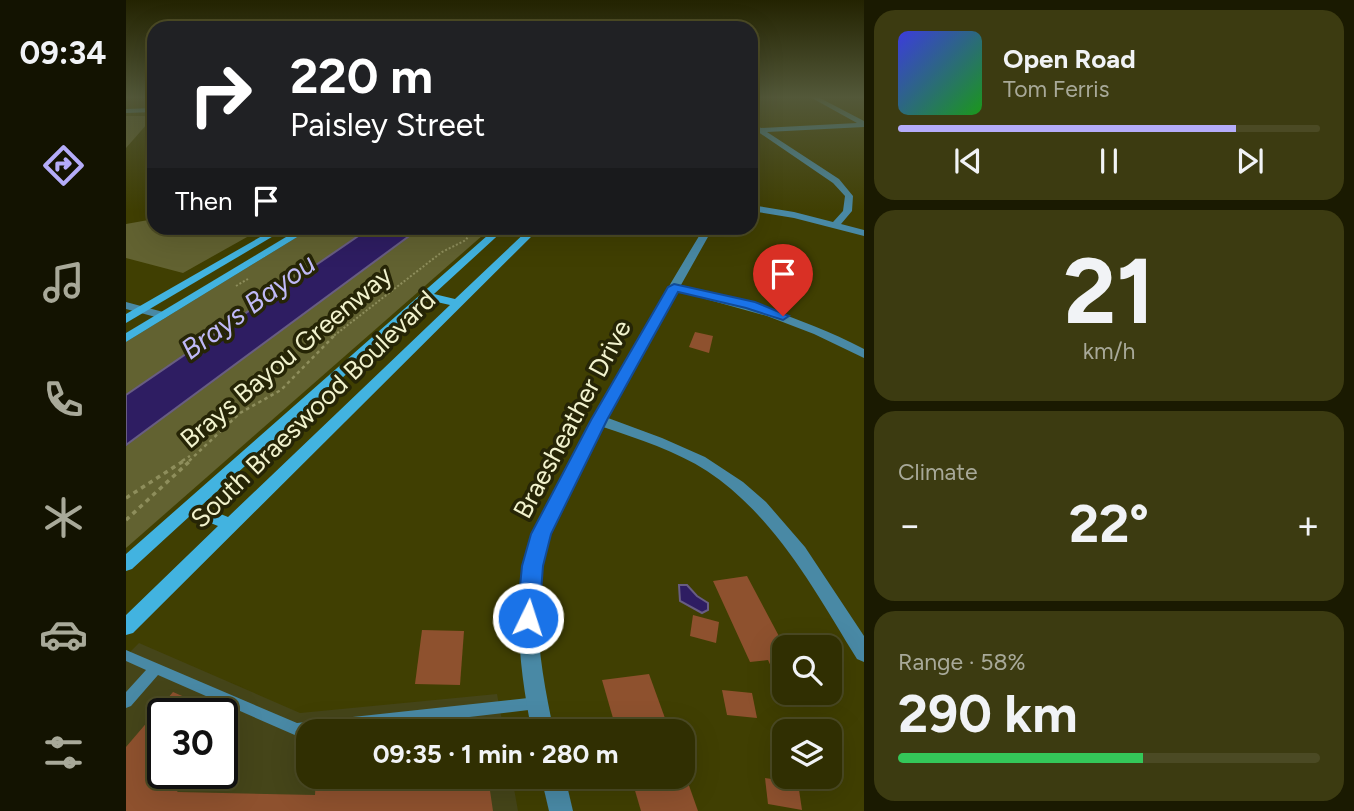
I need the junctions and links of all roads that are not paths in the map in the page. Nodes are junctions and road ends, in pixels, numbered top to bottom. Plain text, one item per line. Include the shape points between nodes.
1 (770, 136) joint
2 (758, 137) edge
3 (758, 209) edge
4 (836, 225) junction
5 (864, 233) edge
6 (270, 235) edge
7 (295, 235) edge
8 (493, 235) edge
9 (528, 235) edge
10 (704, 235) edge
11 (674, 287) junction
12 (425, 296) junction
13 (457, 303) junction
14 (126, 305) edge
15 (143, 309) junction
16 (163, 315) junction
17 (126, 319) edge
18 (126, 338) edge
19 (864, 354) edge
20 (599, 420) junction
21 (189, 508) junction
22 (230, 524) junction
23 (126, 564) edge
24 (126, 626) edge
25 (864, 653) edge
26 (126, 655) edge
27 (156, 668) junction
28 (126, 702) edge
29 (537, 703) junction
30 (540, 719) edge
31 (556, 789) edge
32 (561, 811) edge

1 - 2 street
1 - 4 street via 836,181 849,196 847,211
3 - 4 street
4 - 5 street
6 - 15 main road
7 - 16 main road
8 - 12 main road, South Braeswood Boulevard
9 - 13 main road, South Braeswood Boulevard
10 - 11 street, Braesheather Drive
11 - 19 street via 783,316
11 - 20 street, Braesheather Drive
12 - 13 main road
12 - 21 main road, South Braeswood Boulevard
13 - 22 main road, South Braeswood Boulevard
14 - 15 street
15 - 16 street
15 - 17 main road
16 - 18 main road
20 - 25 street via 690,456 745,492 797,548
20 - 29 street, Braesheather Drive via 541,534 532,566 528,635
21 - 22 main road
21 - 23 main road, South Braeswood Boulevard
22 - 24 main road, South Braeswood Boulevard
26 - 27 lane
27 - 28 lane
27 - 29 lane via 297,730
29 - 30 street, Braesheather Drive
31 - 32 street

